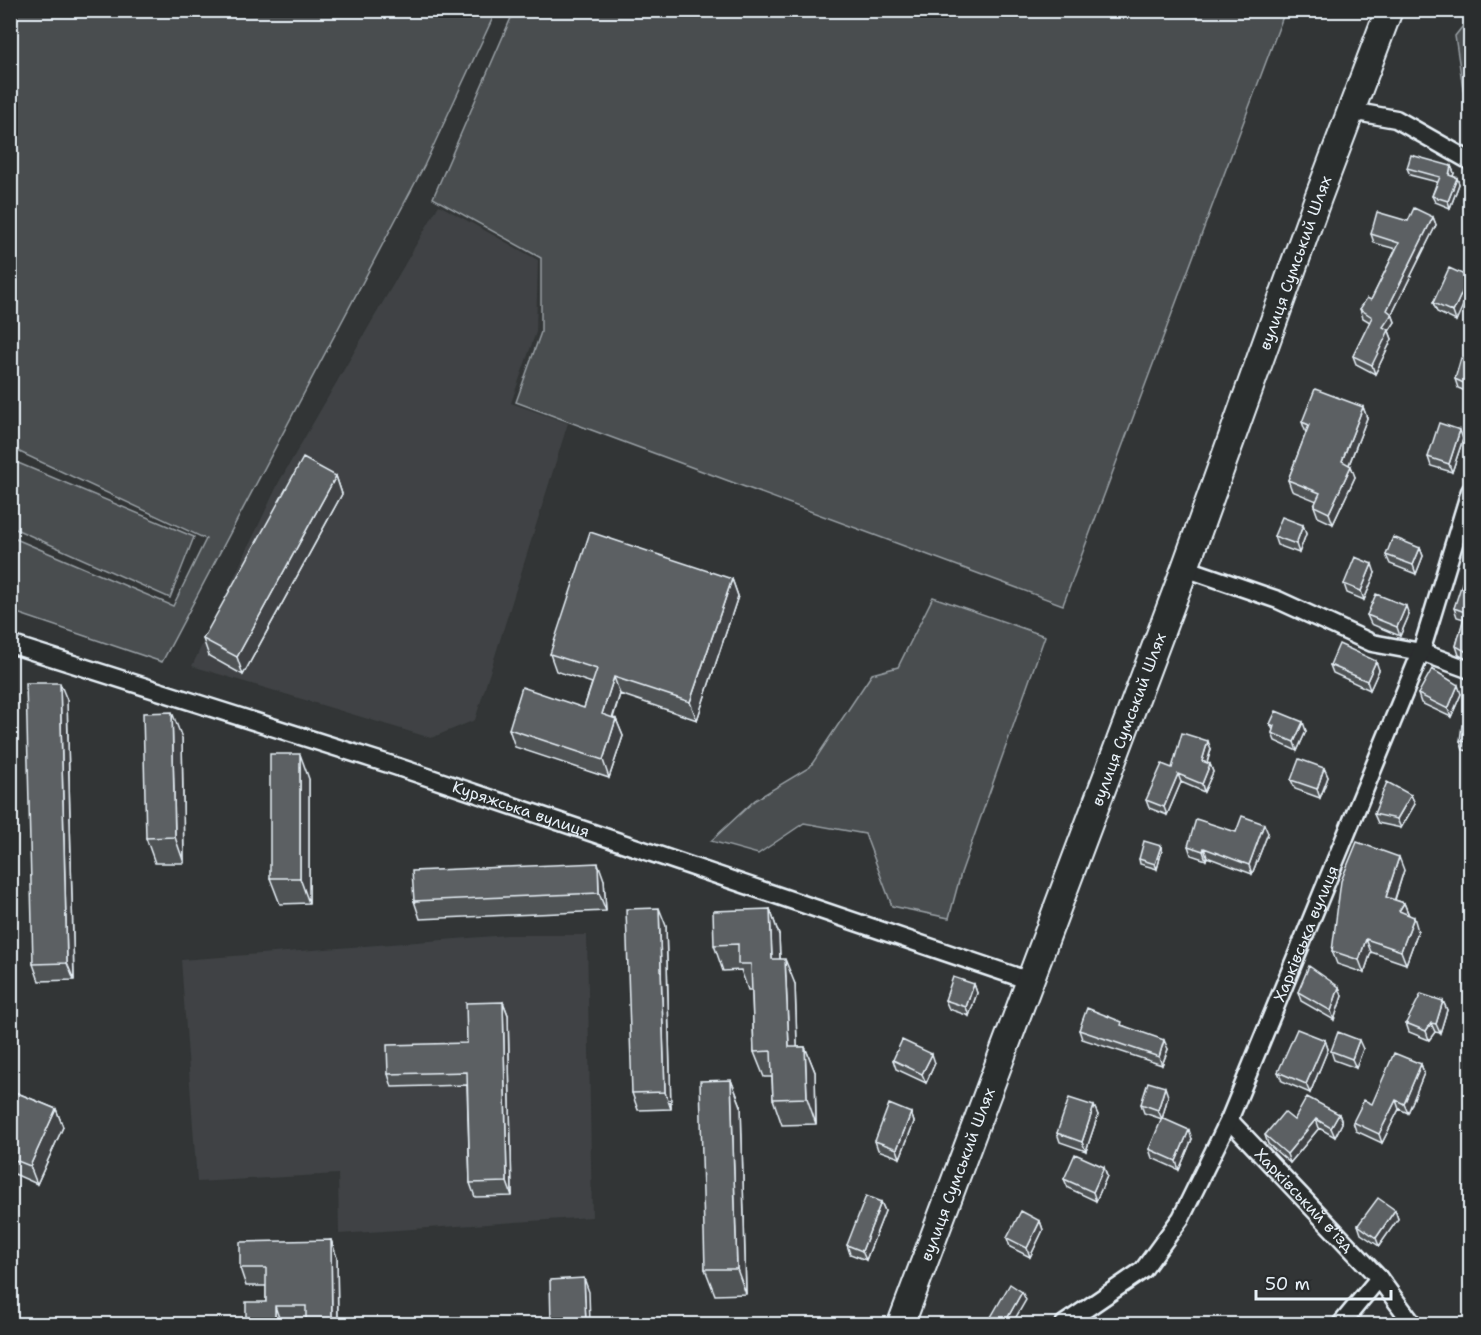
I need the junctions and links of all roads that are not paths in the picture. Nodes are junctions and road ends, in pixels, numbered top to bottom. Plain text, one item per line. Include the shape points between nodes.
1 (1389, 10) edge
2 (1351, 111) junction
3 (1470, 161) edge
4 (1470, 491) edge
5 (1185, 568) junction
6 (10, 644) edge
7 (1421, 652) junction
8 (1470, 670) edge
9 (1030, 981) junction
10 (1229, 1120) junction
11 (1379, 1278) junction
12 (901, 1324) edge
13 (1064, 1324) edge
14 (1341, 1324) edge
15 (1413, 1324) edge

1 - 2 main road, вулиця Сумський Шлях
2 - 3 street via 1396,119
2 - 5 main road, вулиця Сумський Шлях
4 - 7 street, Харківська вулиця
5 - 7 street via 1278,600 1372,643
5 - 9 main road, вулиця Сумський Шлях
6 - 9 street, Куряжська вулиця via 395,766
7 - 8 street
7 - 10 street, Харківська вулиця
9 - 12 main road, вулиця Сумський Шлях
10 - 11 street, Харківський в’їзд
10 - 13 street, Харківська вулиця via 1180,1218 1143,1270
11 - 14 street
11 - 15 street, Харківський в’їзд

